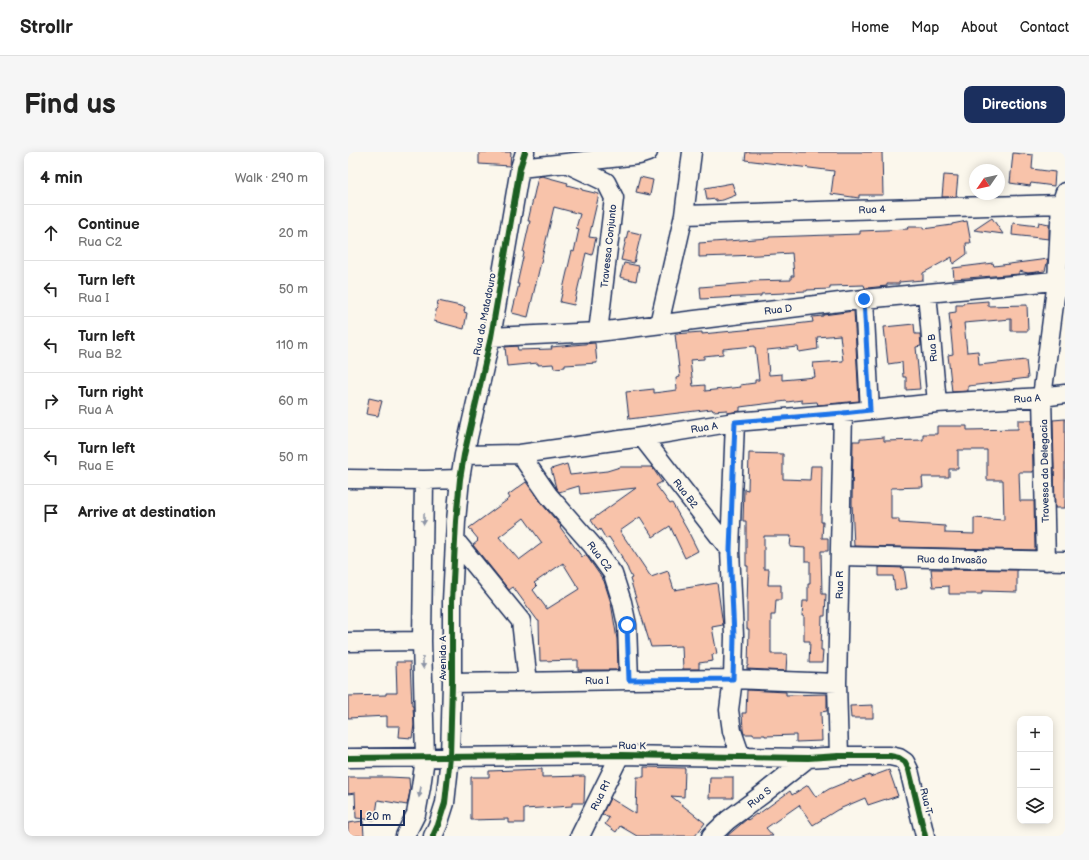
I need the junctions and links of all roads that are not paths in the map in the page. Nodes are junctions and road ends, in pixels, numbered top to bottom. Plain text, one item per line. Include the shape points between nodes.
1 (648, 152) edge
2 (692, 152) edge
3 (523, 160) edge
4 (566, 163) junction
5 (1063, 198) edge
6 (684, 215) junction
7 (1061, 281) edge
8 (927, 293) junction
9 (864, 299) junction
10 (659, 324) junction
11 (598, 332) junction
12 (491, 337) junction
13 (1065, 394) edge
14 (1042, 397) junction
15 (937, 403) junction
16 (870, 410) junction
17 (843, 413) junction
18 (735, 422) junction
19 (642, 437) junction
20 (520, 454) junction
21 (464, 455) junction
22 (348, 479) edge
23 (460, 479) junction
24 (424, 480) junction
25 (455, 540) junction
26 (730, 550) junction
27 (840, 556) junction
28 (1046, 561) junction
29 (1065, 561) edge
30 (422, 641) junction
31 (348, 642) edge
32 (733, 679) junction
33 (629, 680) junction
34 (528, 682) junction
35 (452, 683) junction
36 (837, 683) junction
37 (620, 755) junction
38 (840, 756) junction
39 (450, 757) junction
40 (741, 757) junction
41 (348, 758) edge
42 (425, 758) junction
43 (808, 758) junction
44 (909, 770) joint
45 (405, 836) edge
46 (433, 836) edge
47 (580, 836) edge
48 (710, 836) edge
49 (925, 836) edge

1 - 4 street
2 - 6 street
3 - 4 street
3 - 12 street, Rua do Matadouro
4 - 11 street, Travessa Conjunto via 606,182 614,198
5 - 6 street, Rua 4
5 - 7 street, Travessa da Delegacia
6 - 10 street
7 - 8 street, Rua D
7 - 14 street, Travessa da Delegacia
8 - 9 street, Rua D
8 - 15 street, Rua B
9 - 10 street, Rua D
9 - 16 street
10 - 11 street, Rua D
11 - 12 street, Rua D
12 - 21 street, Rua do Matadouro
13 - 14 street, Rua A
14 - 15 street, Rua A
14 - 28 street, Travessa da Delegacia
15 - 16 street, Rua A
16 - 17 street, Rua A
17 - 18 street, Rua A
17 - 27 street, Rua R
18 - 19 street, Rua A
18 - 26 street
19 - 20 street, Rua A
19 - 26 street, Rua B2
20 - 21 street, Rua A
20 - 33 street, Rua C2 via 549,496 592,545 613,574 627,625
21 - 23 street, Rua do Matadouro
22 - 24 street
23 - 24 street
23 - 25 street, Avenida A
24 -> 30 street, Avenida A
25 - 34 street via 521,621
25 - 35 street, Avenida A
26 - 32 street
27 - 28 street, Rua da Invasão
27 - 36 street, Rua R
28 - 29 street, Rua da Invasão
30 - 31 street
30 -> 42 street, Avenida A
32 - 33 street, Rua I
32 - 36 street, Rua I
32 - 40 street via 729,710 732,731
33 - 34 street, Rua I
34 - 35 street, Rua I
35 - 39 street, Avenida A
36 - 38 street, Rua R
37 - 39 street, Rua K
37 - 40 street, Rua K
37 - 47 street, Rua R1
38 - 43 street, Rua K
38 - 44 street, Rua K via 899,758 905,762
39 - 42 street, Rua K
39 - 46 street, Avenida A via 445,803
40 - 43 street, Rua K
41 - 42 street, Rua K
42 -> 45 street, Avenida A via 416,814
43 - 48 street, Rua S
44 - 49 street, Rua T

